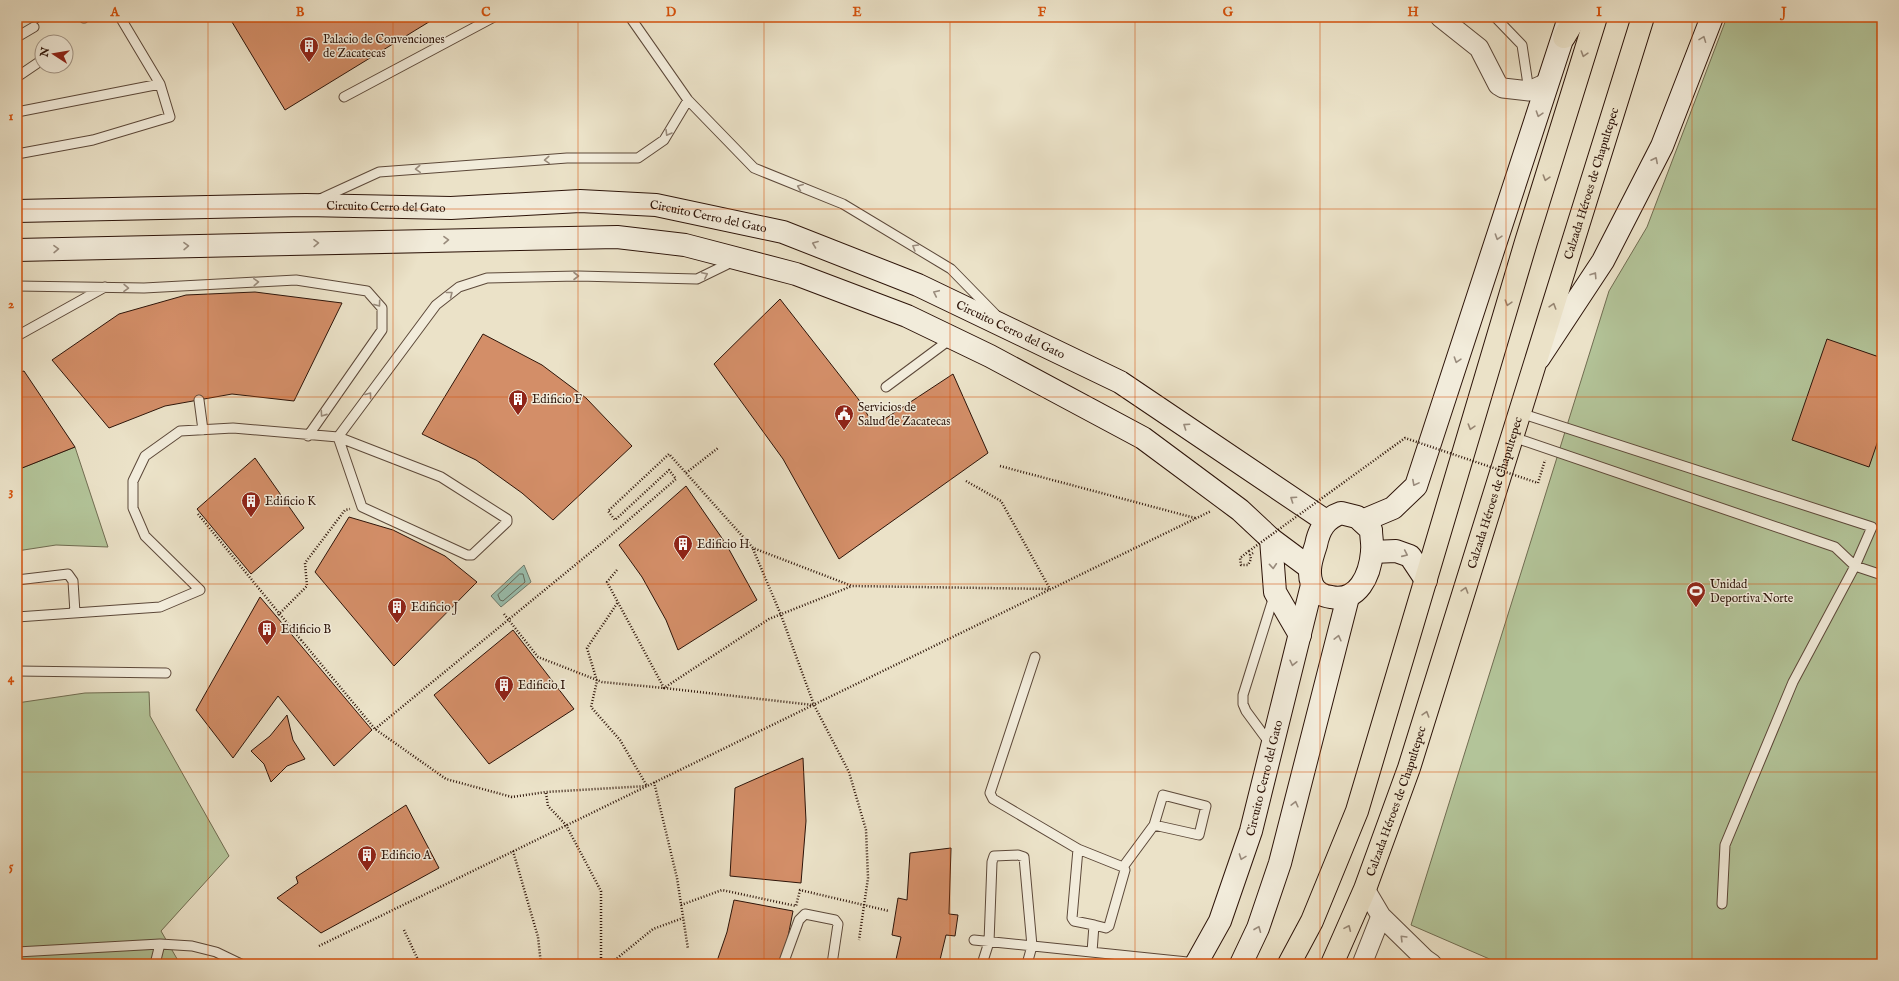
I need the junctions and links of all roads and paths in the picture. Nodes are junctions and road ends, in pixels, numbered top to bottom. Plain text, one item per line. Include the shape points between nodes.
1 (120, 17) edge
2 (494, 17) edge
3 (630, 17) edge
4 (1440, 17) edge
5 (1495, 17) edge
6 (1576, 17) edge
7 (1596, 17) edge
8 (1643, 17) edge
9 (1712, 17) edge
10 (34, 21) edge
11 (1567, 27) edge
12 (17, 37) edge
13 (34, 65) edge
14 (17, 77) edge
15 (1549, 82) junction
16 (160, 84) junction
17 (1529, 91) junction
18 (344, 97) dead end
19 (688, 100) junction
20 (17, 112) edge
21 (17, 154) edge
22 (306, 205) junction
23 (17, 210) edge
24 (17, 250) edge
25 (738, 259) junction
26 (17, 286) edge
27 (106, 287) junction
28 (1007, 327) junction
29 (17, 336) edge
30 (952, 338) junction
31 (1534, 366) junction
32 (886, 387) dead end
33 (199, 400) dead end
34 (1520, 413) junction
35 (203, 430) junction
36 (308, 436) junction
37 (338, 437) junction
38 (1513, 437) junction
39 (718, 448) dead end
40 (1547, 455) dead end
41 (1000, 466) dead end
42 (686, 473) junction
43 (966, 482) dead end
44 (1229, 502) junction
45 (362, 507) junction
46 (198, 514) dead end
47 (1196, 518) junction
48 (1362, 521) junction
49 (1326, 522) junction
50 (1271, 539) junction
51 (753, 548) junction
52 (1372, 552) junction
53 (1250, 555) dead end
54 (1855, 566) junction
55 (617, 570) dead end
56 (1311, 576) junction
57 (1882, 576) edge
58 (17, 580) edge
59 (1426, 580) junction
60 (852, 586) junction
61 (1050, 589) junction
62 (1275, 592) junction
63 (1348, 596) junction
64 (618, 602) junction
65 (75, 613) junction
66 (504, 614) dead end
67 (278, 615) dead end
68 (781, 615) junction
69 (17, 617) edge
70 (508, 620) junction
71 (1300, 635) junction
72 (1035, 657) dead end
73 (17, 671) edge
74 (166, 674) dead end
75 (597, 681) junction
76 (664, 688) junction
77 (814, 705) junction
78 (375, 729) junction
79 (1273, 748) junction
80 (654, 782) junction
81 (646, 786) junction
82 (546, 792) junction
83 (566, 825) junction
84 (1154, 826) junction
85 (1078, 849) junction
86 (513, 851) junction
87 (1123, 867) junction
88 (1365, 889) junction
89 (1722, 904) dead end
90 (681, 905) junction
91 (864, 905) junction
92 (889, 911) dead end
93 (1381, 916) junction
94 (683, 918) junction
95 (1094, 925) junction
96 (404, 930) dead end
97 (859, 940) dead end
98 (974, 940) dead end
99 (989, 942) junction
100 (160, 944) junction
101 (319, 946) dead end
102 (1032, 946) junction
103 (688, 949) dead end
104 (17, 952) edge
105 (1092, 952) junction
106 (1427, 962) edge
107 (1196, 963) edge
108 (155, 964) edge
109 (241, 964) edge
110 (420, 964) edge
111 (540, 964) edge
112 (601, 964) edge
113 (610, 964) edge
114 (784, 964) edge
115 (832, 964) edge
116 (982, 964) edge
117 (1027, 964) edge
118 (1241, 964) edge
119 (1289, 964) edge
120 (1332, 964) edge
121 (1337, 964) edge
122 (1362, 964) edge

1 - 16 lane
2 - 18 lane
3 - 19 lane
4 - 17 street via 1479,48 1498,86
5 - 17 lane via 1522,45
6 - 11 main road
7 -> 59 main road
31 -> 8 main road, Calzada Héroes de Chapultepec
31 -> 9 street via 1603,261 1662,146
10 - 12 lane
11 - 15 street
13 - 14 lane
15 - 17 street
15 -> 48 street via 1416,486 1393,508
16 - 20 lane
16 - 21 lane via 170,117 93,140
19 -> 22 lane via 664,140 638,158 567,158 379,172
28 -> 19 lane via 951,269 843,204 754,168
22 - 23 street, Circuito Cerro del Gato
28 -> 22 street, Circuito Cerro del Gato via 918,285 783,232 656,205 580,201 451,208
24 -> 25 street via 617,237 685,245
25 - 30 street via 796,274 907,316
37 -> 25 lane via 436,305 459,287 487,278 578,276 697,279
26 - 27 lane
27 - 29 lane
27 -> 36 lane via 144,288 296,280 367,291 382,308 382,330
49 -> 28 street, Circuito Cerro del Gato via 1120,382
30 - 32 lane
30 - 44 street via 1143,438
31 - 34 main road, Calzada Héroes de Chapultepec
33 - 35 lane
34 - 38 main road, Calzada Héroes de Chapultepec
34 - 54 lane via 1872,527
35 - 36 lane via 233,428
35 - 65 lane via 180,431 144,456 133,481 133,508 145,536 200,590 160,607
36 - 37 lane
37 - 45 lane
37 - 45 lane via 440,477 507,519 507,522 472,555 467,555
38 - 54 lane via 1835,547
88 -> 38 main road, Calzada Héroes de Chapultepec via 1409,768
39 - 42 path
40 - 53 path, bridge via 1538,483 1405,438 1249,550 1240,558 1241,565 1246,566 1250,563
41 - 47 path
42 - 51 path
42 - 70 path via 669,454 608,511 615,520 669,470 676,479
43 - 61 path via 1001,501
44 - 47 path
44 - 50 street
45 - 67 path via 345,510 305,563 307,586
46 - 78 path, bridge
47 - 61 path
48 - 49 street via 1350,514 1341,513 1332,516
48 - 52 street via 1371,530
49 - 56 street via 1317,540
50 - 56 street
50 -> 62 street
51 - 60 path
51 - 68 path
52 -> 59 street via 1396,551 1410,556
52 - 63 street via 1362,584 1356,593
54 - 57 lane
54 - 89 lane via 1793,682 1725,844
55 - 64 path via 607,582
56 - 63 street via 1322,595 1339,599
56 - 71 street, Circuito Cerro del Gato
58 - 65 lane via 68,574 73,581
59 - 119 main road via 1357,811 1312,921
60 - 61 path
60 - 68 path
61 - 77 path
62 - 71 street
62 - 79 lane via 1243,695 1246,711
118 -> 63 street via 1258,928 1280,863
64 - 75 path via 587,648
64 - 76 path
65 - 69 lane
66 - 70 path
68 - 76 path via 769,619
68 - 77 path
70 - 75 path via 538,657
70 - 78 path
71 -> 79 street, Circuito Cerro del Gato
72 - 85 lane via 990,793 993,799
73 - 74 lane
75 - 76 path
75 - 81 path via 591,707 620,740
76 - 77 path
77 - 80 path
77 - 91 path via 849,772 866,830 868,878
78 - 82 path via 446,779 512,797
79 -> 107 street, Circuito Cerro del Gato via 1249,839 1220,921
80 - 81 path
80 - 90 path via 671,850
81 - 82 path
81 - 83 path
82 - 83 path via 548,806
83 - 86 path
83 - 112 path via 601,891
84 - 84 lane via 1163,795 1206,806 1199,835
84 - 87 lane
85 - 87 lane
85 - 95 lane via 1072,918 1074,921
86 - 101 path
86 - 111 path via 538,937
87 - 95 lane via 1125,870 1109,926 1106,928
88 - 93 street
120 -> 88 main road, Calzada Héroes de Chapultepec
90 - 91 path via 722,890 796,906 800,890
90 - 94 path
91 - 92 path
91 - 97 path
106 -> 93 street
93 - 122 street
94 - 103 path
94 - 113 path via 653,929
95 - 105 lane
96 - 110 path
98 - 99 lane
99 - 102 lane
99 - 102 lane via 994,856 1018,855 1024,858
99 - 116 lane
100 - 104 lane
100 - 108 lane
100 - 109 lane via 192,946 216,952
102 - 105 lane
102 - 117 lane
105 - 107 lane
114 - 115 lane via 799,920 805,914 835,920 838,924
120 - 121 street

